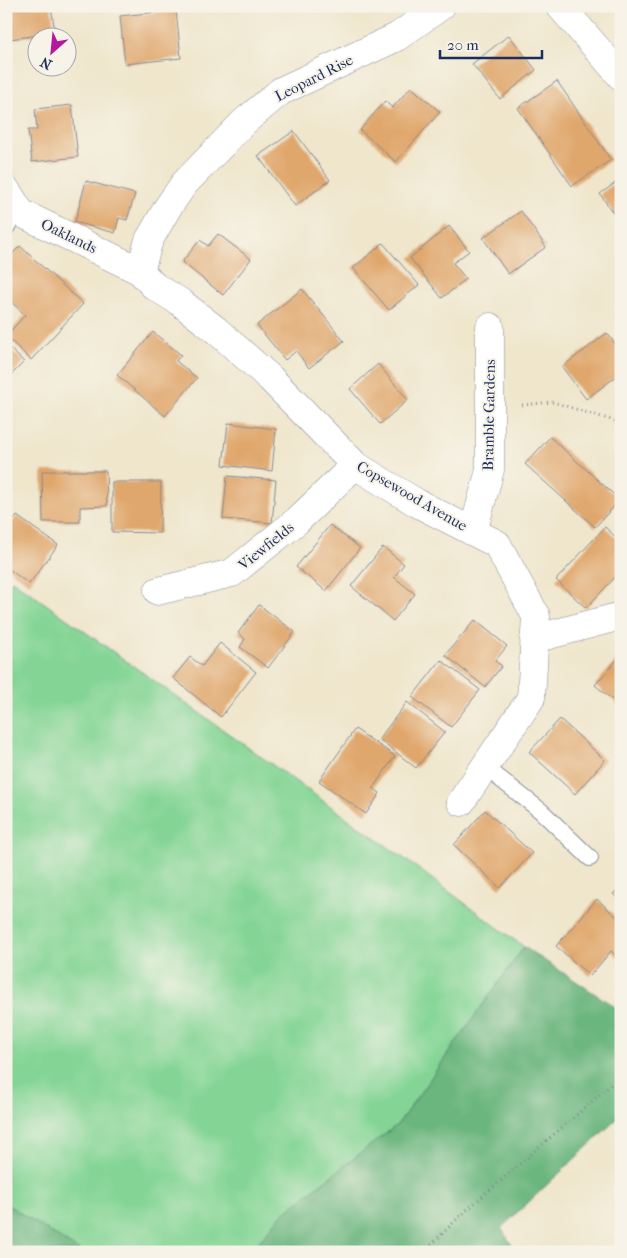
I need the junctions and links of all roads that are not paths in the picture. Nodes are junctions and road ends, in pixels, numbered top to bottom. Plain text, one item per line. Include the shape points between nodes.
1 (441, 6) edge
2 (560, 6) edge
3 (621, 76) edge
4 (10, 209) edge
5 (140, 271) junction
6 (490, 327) dead end
7 (355, 465) junction
8 (473, 532) junction
9 (158, 591) dead end
10 (621, 616) edge
11 (534, 638) junction
12 (485, 767) junction
13 (461, 802) dead end
14 (590, 858) dead end

1 - 5 street, Leopard Rise via 398,37 281,91 244,122 184,184 168,206 149,240
2 - 3 street
4 - 5 street, Oaklands
5 - 7 street, Copsewood Avenue via 154,286 180,302 250,360
6 - 8 street, Bramble Gardens via 490,470
7 - 8 street, Copsewood Avenue via 417,504
7 - 9 street, Viewfields via 298,520 232,573
8 - 11 street, Copsewood Avenue via 497,544 536,616
10 - 11 street
11 - 12 street, Copsewood Avenue via 531,698
12 - 13 street, Copsewood Avenue
12 - 14 lane via 541,811

